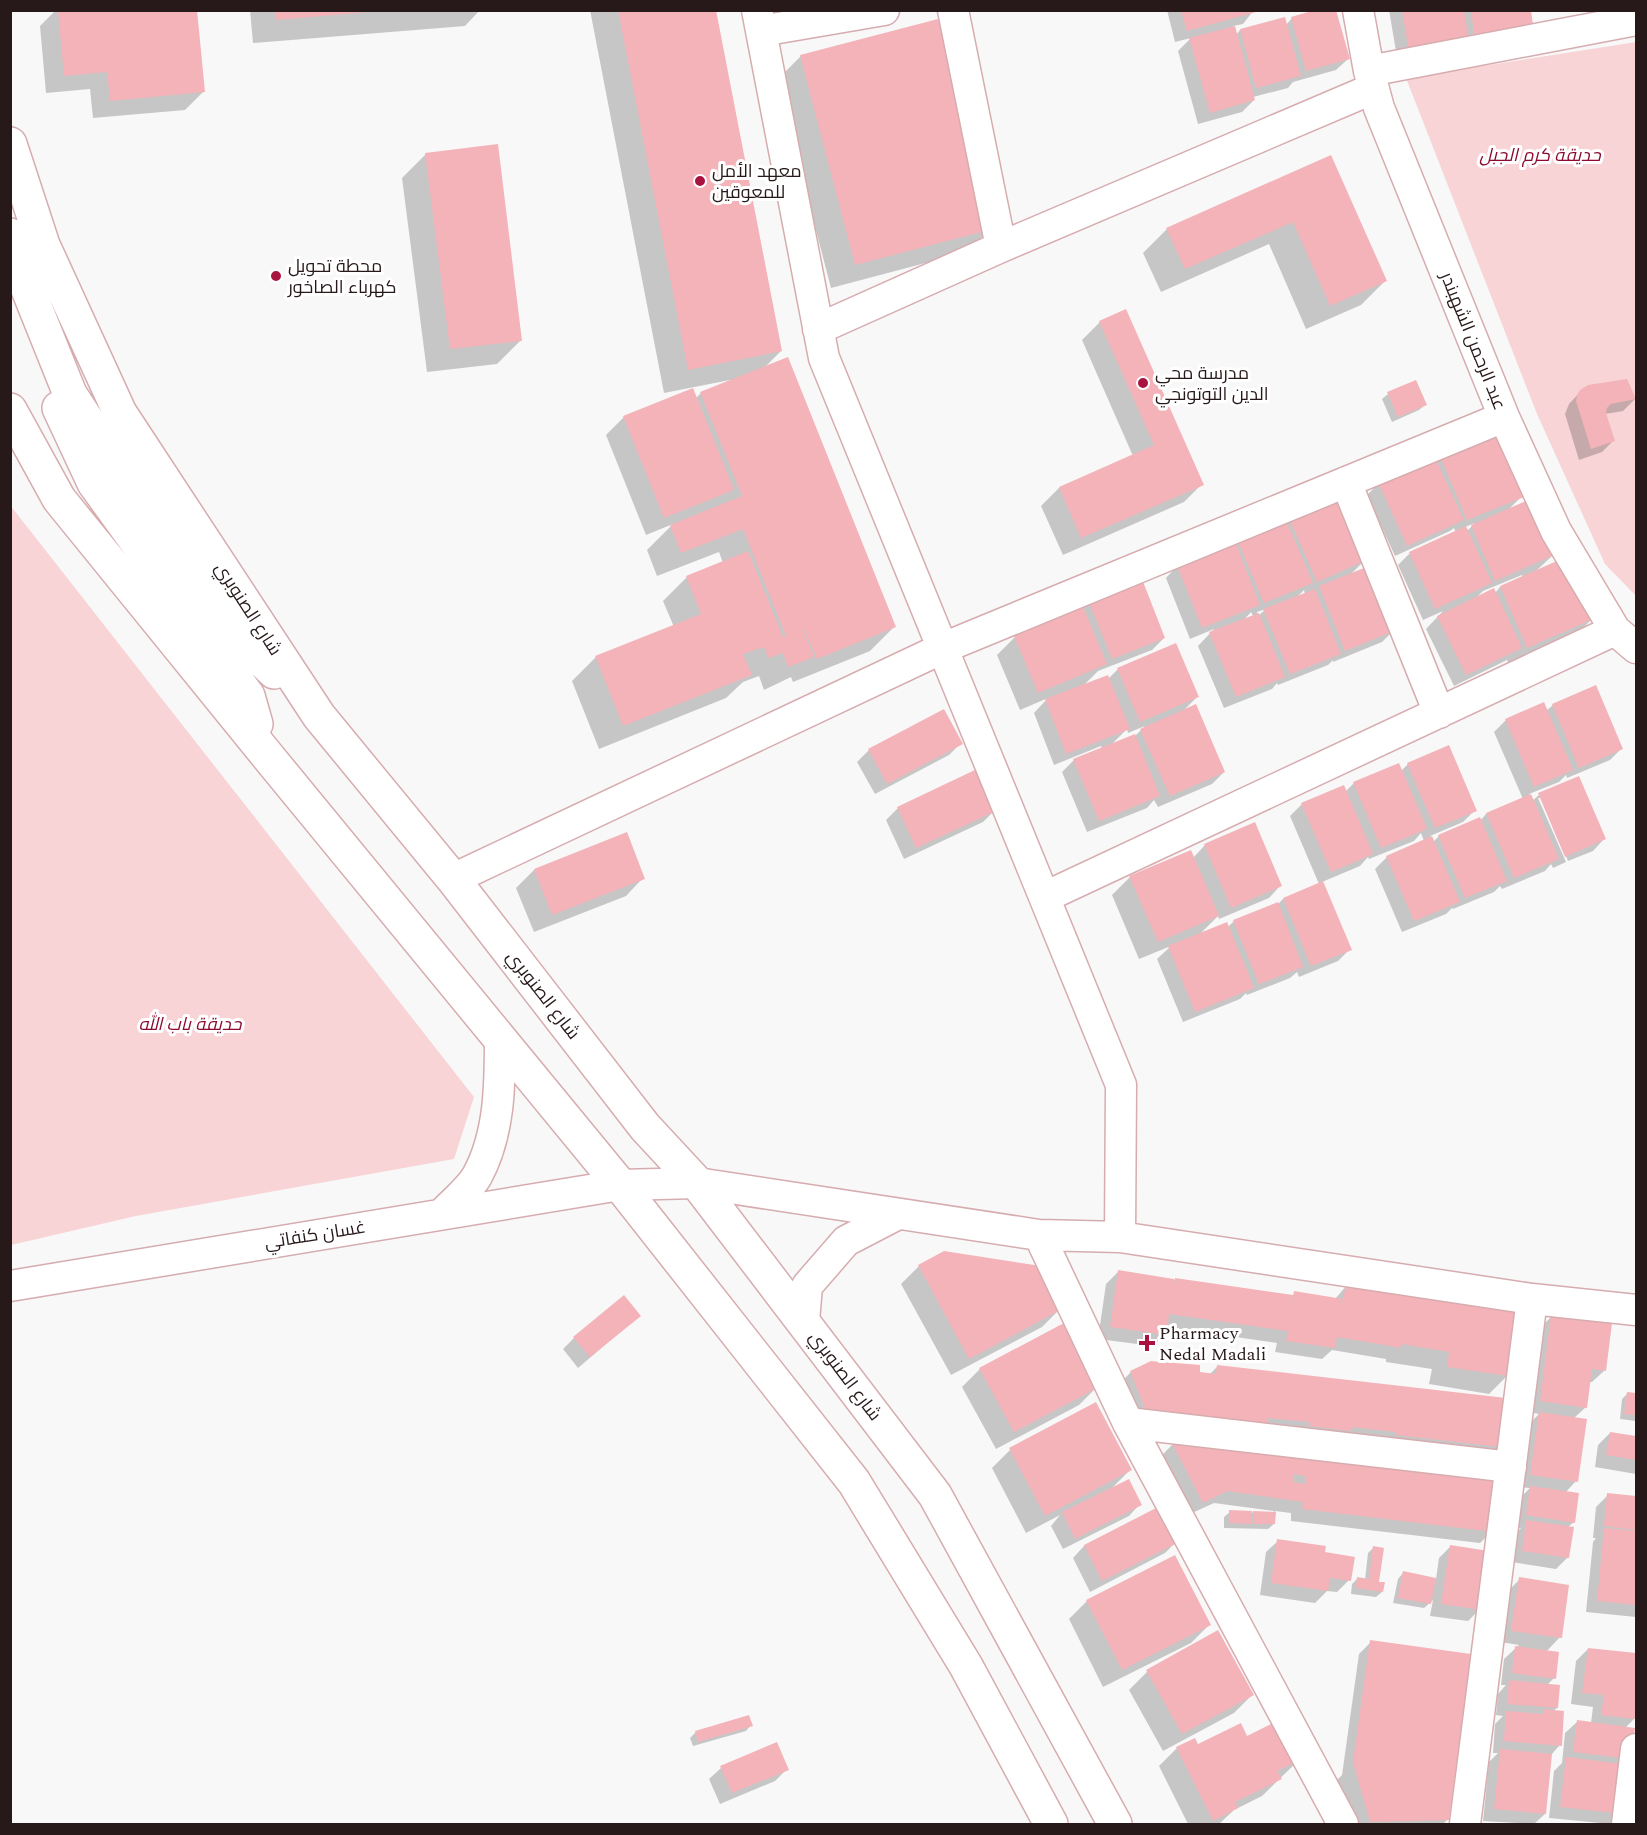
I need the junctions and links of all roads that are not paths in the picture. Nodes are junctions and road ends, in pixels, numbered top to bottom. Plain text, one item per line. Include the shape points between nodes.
1 (884, 10) edge
2 (953, 10) edge
3 (1358, 10) edge
4 (1636, 20) edge
5 (759, 21) edge
6 (1370, 80) junction
7 (10, 144) edge
8 (10, 235) edge
9 (1001, 247) junction
10 (10, 307) edge
11 (818, 329) junction
12 (10, 410) edge
13 (1504, 417) junction
14 (1346, 482) junction
15 (1626, 639) edge
16 (943, 648) junction
17 (1439, 713) junction
18 (319, 716) junction
19 (266, 754) junction
20 (453, 879) junction
21 (1045, 897) junction
22 (500, 1038) junction
23 (697, 1183) junction
24 (620, 1185) junction
25 (442, 1214) junction
26 (898, 1214) junction
27 (1039, 1235) junction
28 (1120, 1237) junction
29 (10, 1286) edge
30 (1532, 1299) junction
31 (1636, 1310) edge
32 (804, 1321) junction
33 (1128, 1423) junction
34 (1511, 1467) junction
35 (1636, 1749) edge
36 (1051, 1824) edge
37 (1115, 1824) edge
38 (1343, 1824) edge
39 (1465, 1824) edge
40 (1627, 1824) edge

1 - 5 street
2 - 9 street
3 - 6 street, عبد الرحمن الشهبندر
4 - 6 street
5 - 11 street
6 - 9 street
6 - 13 street, عبد الرحمن الشهبندر
7 - 18 main road, شارع الصنوبري via 43,245 120,413
8 - 18 main road via 70,394 214,614
9 - 11 street
10 - 19 main road via 94,483 248,696
11 - 16 street via 824,358
12 - 19 main road via 59,499
13 - 14 street
13 - 15 street, عبد الرحمن الشهبندر via 1556,531
14 - 16 street
14 - 17 street
15 - 17 street
16 - 20 street
16 - 21 street
17 - 21 street
18 - 20 main road, شارع الصنوبري
19 - 22 main road
20 - 23 main road, شارع الصنوبري via 645,1127
21 - 28 street via 1121,1085
22 - 24 main road
22 - 25 street via 500,1091 491,1140 477,1177
23 - 24 street, غسان كنفاتي
23 - 26 street, غسان كنفاتي
23 - 32 main road, شارع الصنوبري
24 - 25 street, غسان كنفاتي
24 - 36 main road via 854,1482 966,1666
25 - 29 street, غسان كنفاتي
26 - 27 street, غسان كنفاتي
26 - 32 street via 846,1241 838,1250 807,1286
27 - 28 street, غسان كنفاتي
27 - 33 street
28 - 30 street, غسان كنفاتي
30 - 31 street, غسان كنفاتي
30 - 34 street
32 - 37 main road, شارع الصنوبري via 934,1495
33 - 34 street
33 - 38 street
34 - 39 street
35 - 40 street

